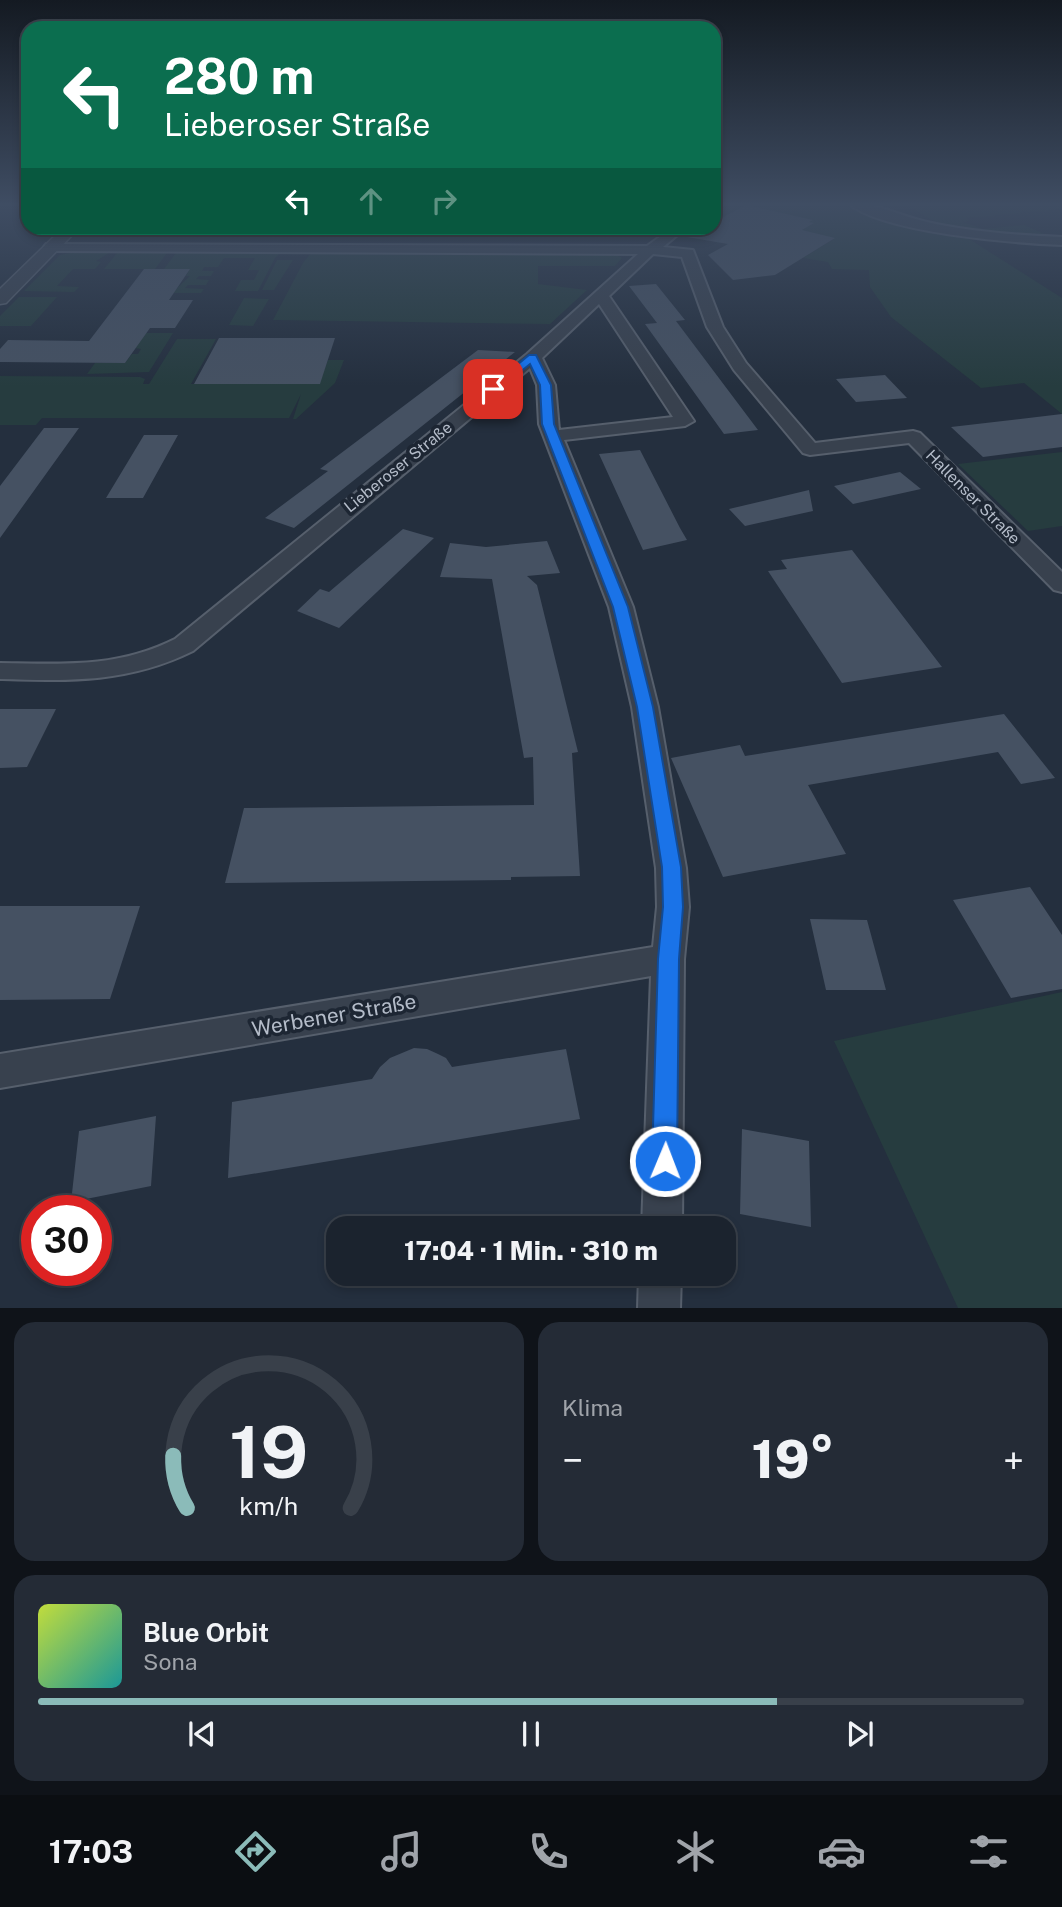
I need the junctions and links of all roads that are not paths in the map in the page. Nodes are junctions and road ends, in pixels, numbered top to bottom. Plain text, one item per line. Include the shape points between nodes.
1 (34, 264) edge
2 (634, 264) edge
3 (692, 264) edge
4 (600, 294) junction
5 (0, 299) edge
6 (533, 357) junction
7 (553, 436) junction
8 (1062, 585) edge
9 (0, 671) edge
10 (668, 959) junction
11 (0, 1072) edge
12 (662, 1216) edge
13 (660, 1286) edge
14 (659, 1308) edge

1 - 5 street
2 - 4 street, Lieberoser Straße
3 - 8 street, Hallenser Straße via 715,327 740,366 810,449 913,437
4 - 6 street, Lieberoser Straße
4 - 7 street via 685,421
6 - 7 street via 546,385
6 - 9 street, Lieberoser Straße via 184,645 139,665 92,673
7 - 10 street via 621,607 645,707 671,867
10 - 11 street, Werbener Straße
10 - 12 street
13 - 14 street

